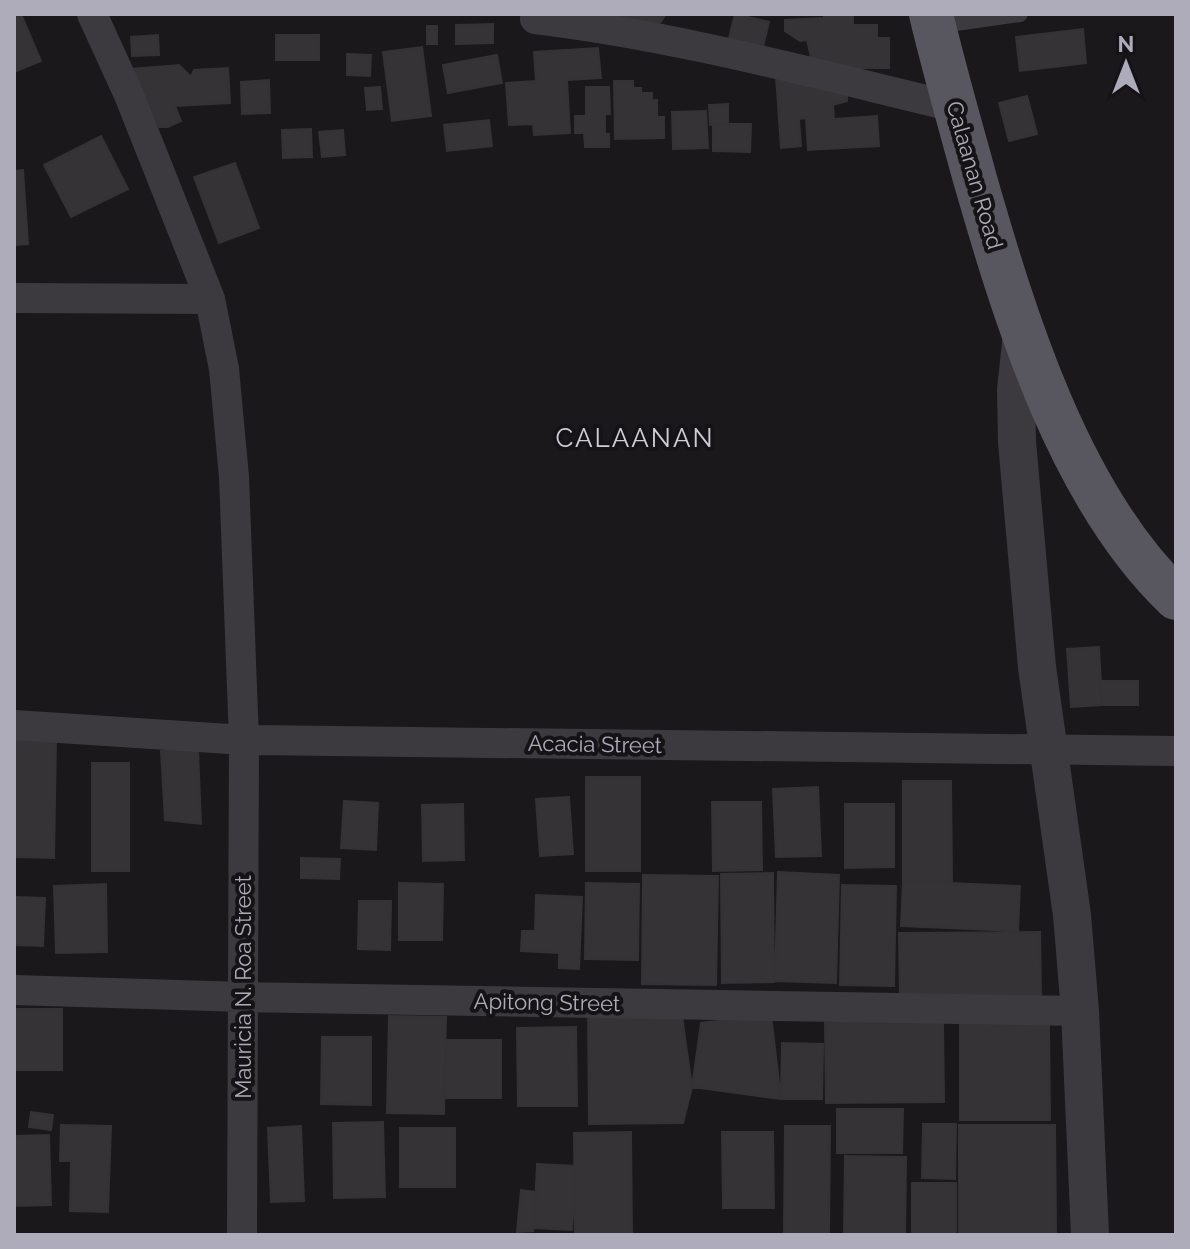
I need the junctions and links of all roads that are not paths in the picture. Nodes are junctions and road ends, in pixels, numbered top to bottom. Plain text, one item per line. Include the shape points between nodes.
1 (92, 14) edge
2 (1020, 14) edge
3 (535, 19) dead end
4 (932, 20) edge
5 (955, 107) junction
6 (14, 298) edge
7 (210, 299) junction
8 (1022, 334) junction
9 (1176, 598) edge
10 (14, 725) edge
11 (244, 740) junction
12 (1048, 751) junction
13 (1176, 751) edge
14 (14, 990) edge
15 (244, 997) junction
16 (1080, 1011) junction
17 (242, 1235) edge
18 (1090, 1235) edge

1 - 7 street, Mauricia N. Roa Street
2 - 4 lane
3 - 5 street via 686,44
4 - 5 main road, Calaanan Road
5 - 8 main road, Calaanan Road
6 - 7 street
7 - 11 street, Mauricia N. Roa Street via 224,369 234,477
8 - 9 main road, Calaanan Road via 1096,493 1129,543
8 - 12 street via 1017,442
10 - 11 street, Acacia Street
11 - 12 street, Acacia Street
11 - 15 street, Mauricia N. Roa Street
12 - 13 street, Acacia Street
12 - 16 street
14 - 15 street, Apitong Street
15 - 16 street, Apitong Street
15 - 17 street, Mauricia N. Roa Street
16 - 18 street

